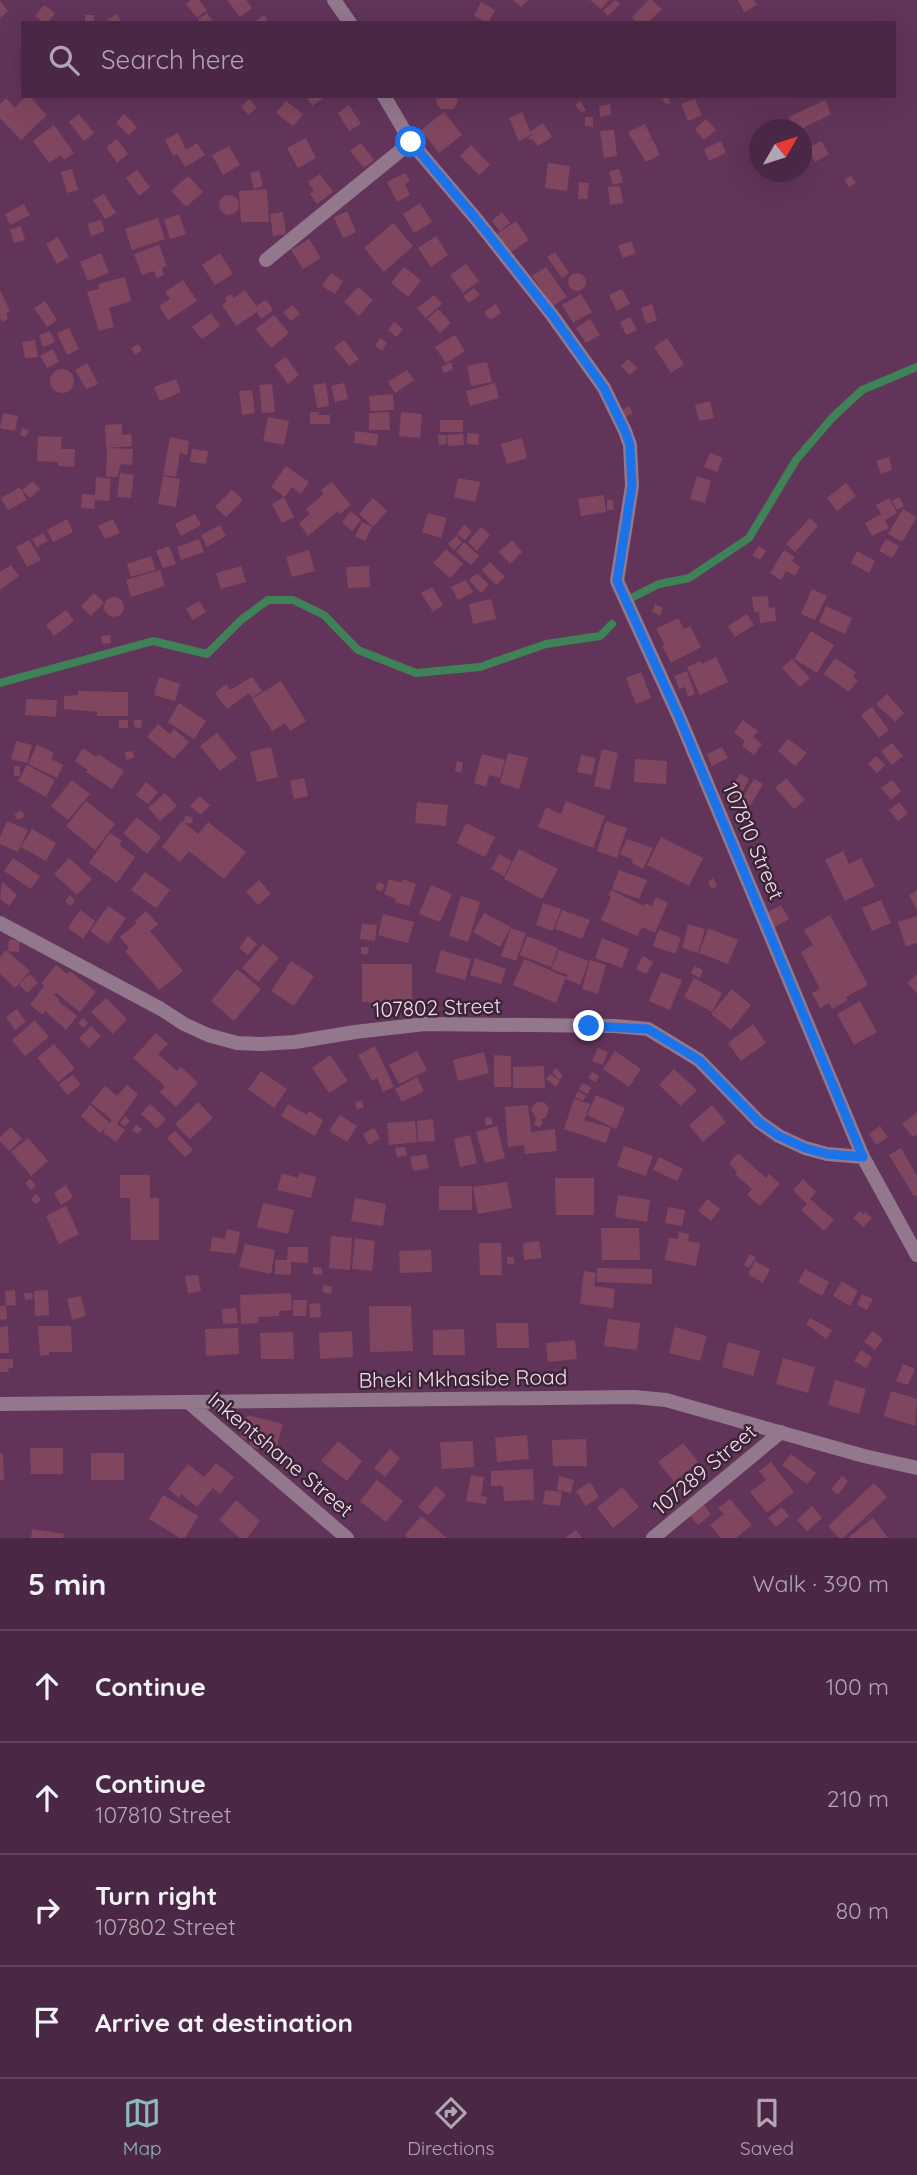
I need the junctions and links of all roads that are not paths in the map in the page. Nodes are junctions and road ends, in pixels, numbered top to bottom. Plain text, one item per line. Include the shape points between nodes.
1 (334, 0) edge
2 (349, 21) edge
3 (384, 98) edge
4 (411, 142) junction
5 (266, 260) dead end
6 (0, 923) edge
7 (863, 1157) junction
8 (917, 1255) edge
9 (188, 1402) junction
10 (0, 1404) edge
11 (781, 1432) junction
12 (917, 1468) edge
13 (347, 1538) edge
14 (653, 1538) edge

1 - 2 street
3 - 4 street, 107810 Street
4 - 5 street
4 - 7 street, 107810 Street via 552,315 604,388 625,431 632,486 617,581 680,719
6 - 7 street, 107802 Street via 184,1024 237,1043 295,1042 425,1024 648,1029 699,1060 759,1122 779,1136 827,1154
7 - 8 street, 107810 Street
9 - 10 street, Bheki Mkhasibe Road
9 - 11 street, Bheki Mkhasibe Road via 634,1397 666,1400
9 - 13 street, Inkentshane Street
11 - 12 street, Bheki Mkhasibe Road
11 - 14 street, 107289 Street

